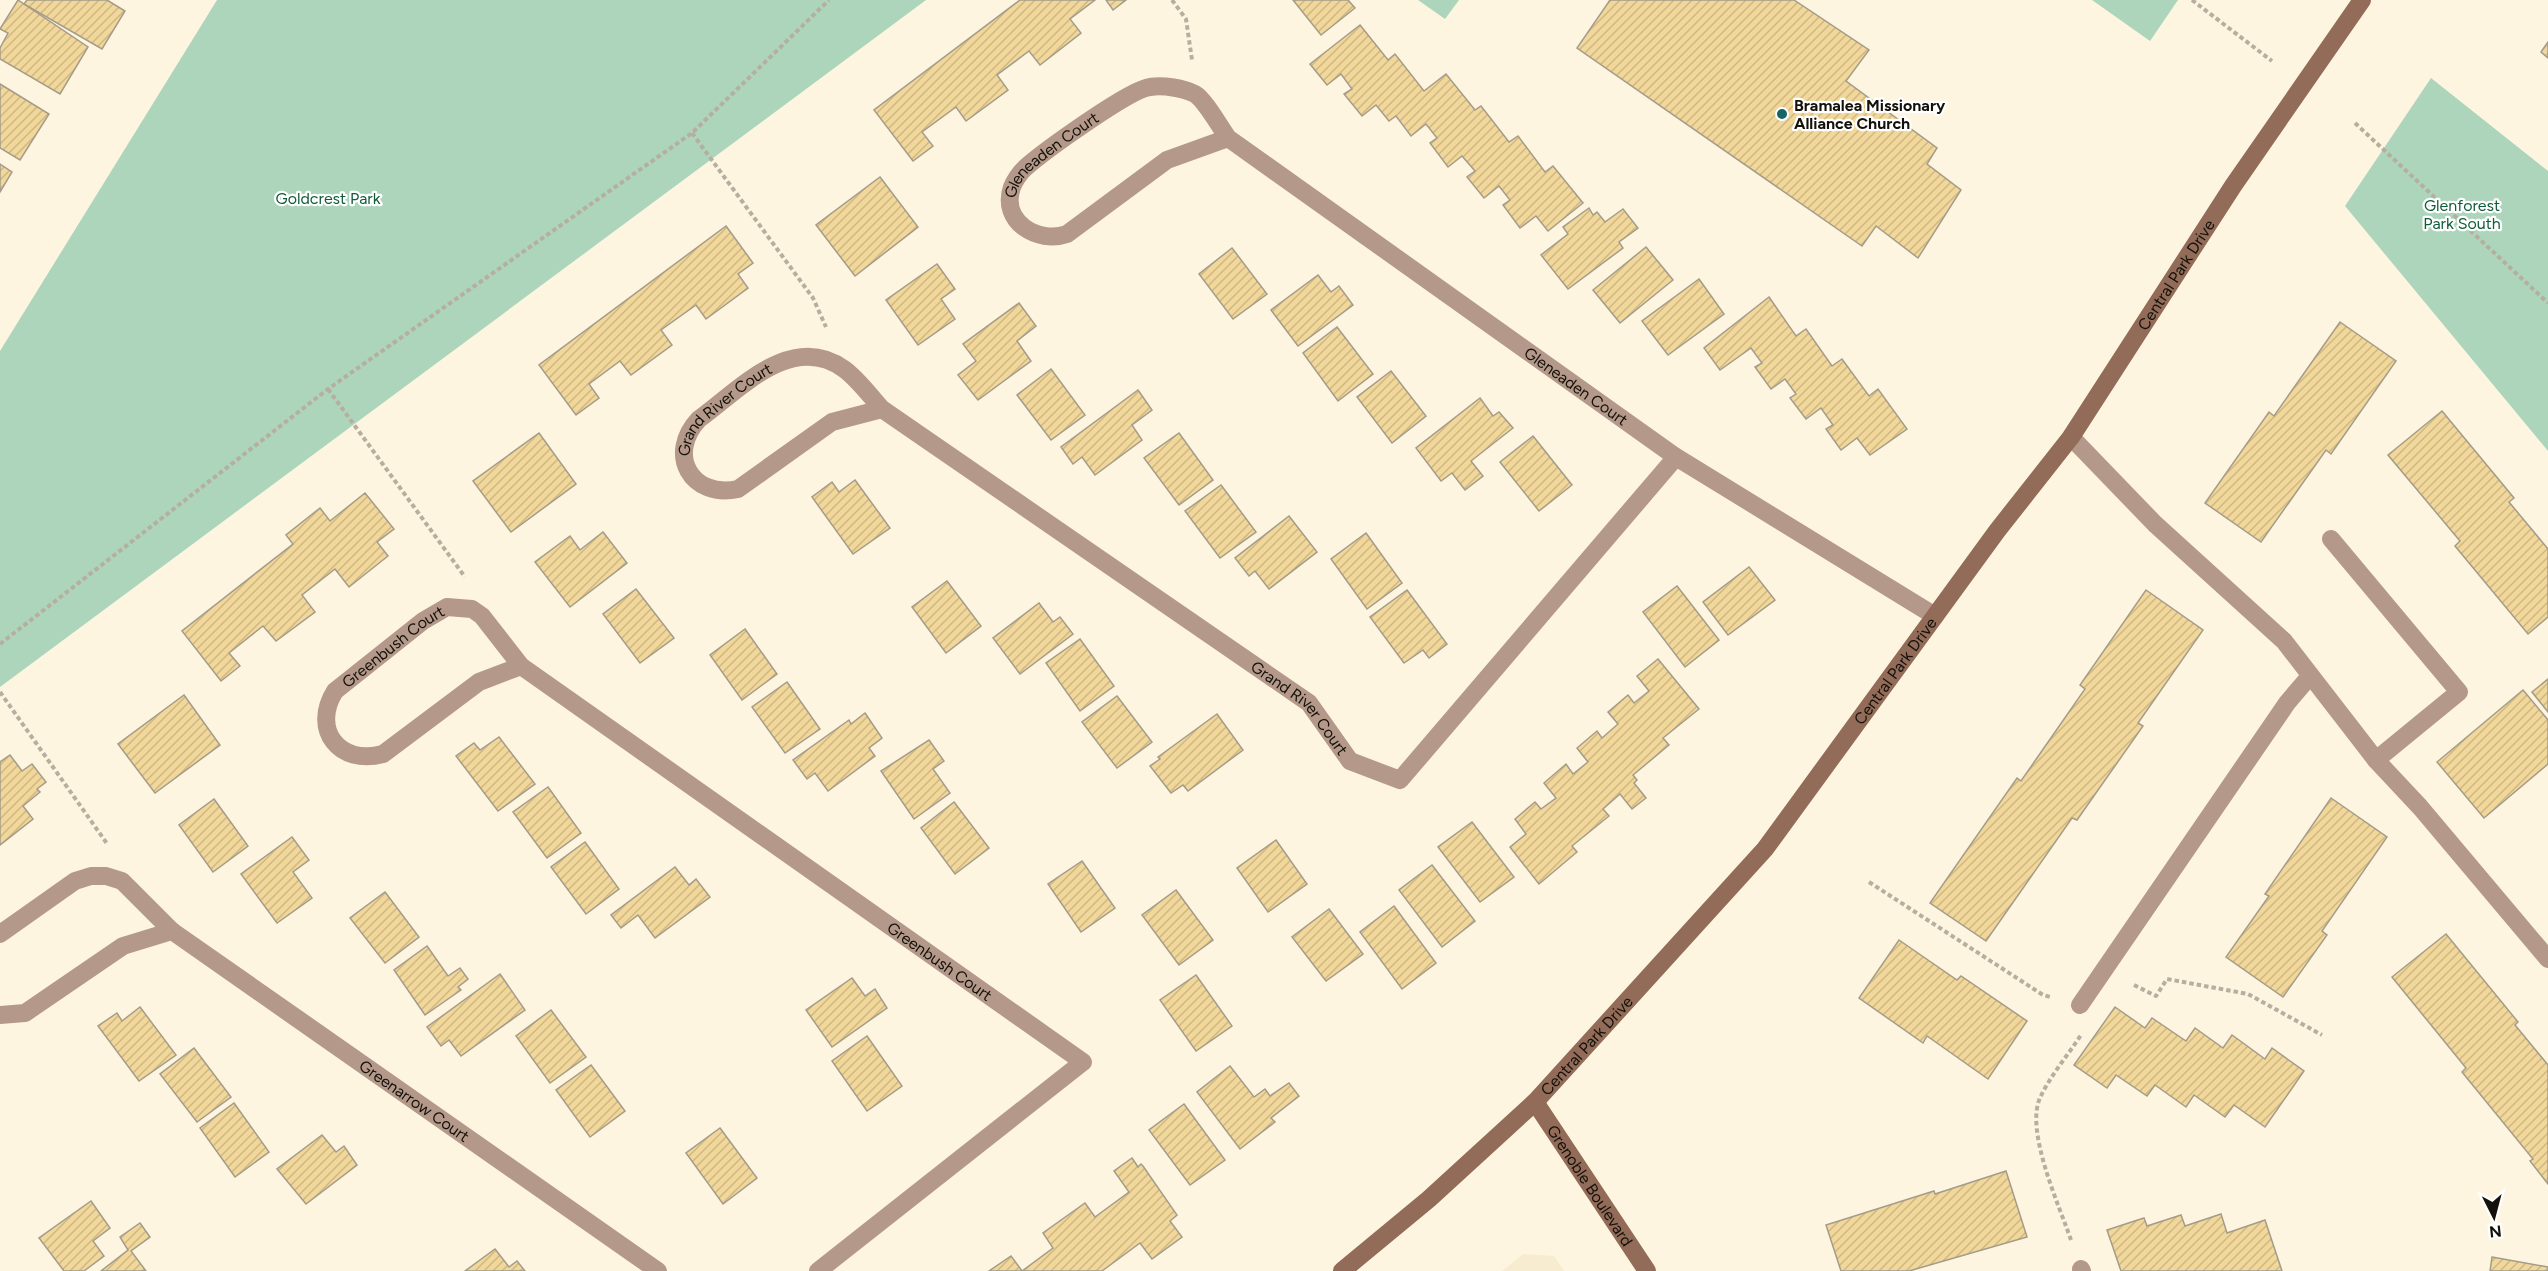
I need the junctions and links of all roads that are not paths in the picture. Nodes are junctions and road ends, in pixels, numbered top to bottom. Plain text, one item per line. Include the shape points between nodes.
1 (2362, 0) edge
2 (1228, 138) junction
3 (882, 409) junction
4 (2071, 437) junction
5 (1676, 458) junction
6 (2331, 540) dead end
7 (1935, 616) junction
8 (521, 666) junction
9 (2310, 676) junction
10 (2376, 760) junction
11 (172, 931) junction
12 (0, 934) edge
13 (2548, 959) edge
14 (2080, 1005) road end
15 (0, 1015) edge
16 (1535, 1102) junction
17 (658, 1271) edge
18 (818, 1271) edge
19 (1342, 1271) edge
20 (1647, 1271) edge

1 - 4 street, Central Park Drive via 2233,186
2 - 2 street, Gleneaden Court via 1196,95 1172,87 1149,87 1113,105 1025,168 1011,190 1013,214 1030,233 1055,238 1067,234 1167,160
2 - 5 street, Gleneaden Court
3 - 3 street, Grand River Court via 845,370 829,360 791,357 774,363 699,419 689,429 683,453 692,476 713,490 738,489 832,422
3 - 5 street, Grand River Court via 1309,703 1350,761 1400,780
4 - 7 street, Central Park Drive
4 - 9 street via 2154,524 2284,641
5 - 7 street, Gleneaden Court
6 - 10 street via 2459,692
7 - 16 street, Central Park Drive via 1765,849
8 - 8 street, Greenbush Court via 482,616 471,609 447,607 335,691 325,716 327,729 344,751 356,756 383,754 479,682
8 - 18 street, Greenbush Court via 1083,1062
9 - 10 street
9 - 14 street via 2287,703
10 - 13 street
11 - 12 street, Greenarrow Court via 122,881 91,876 75,881
11 - 15 street via 123,946 25,1013
11 - 17 street, Greenarrow Court
16 - 19 street, Central Park Drive via 1429,1199
16 - 20 street, Grenoble Boulevard

